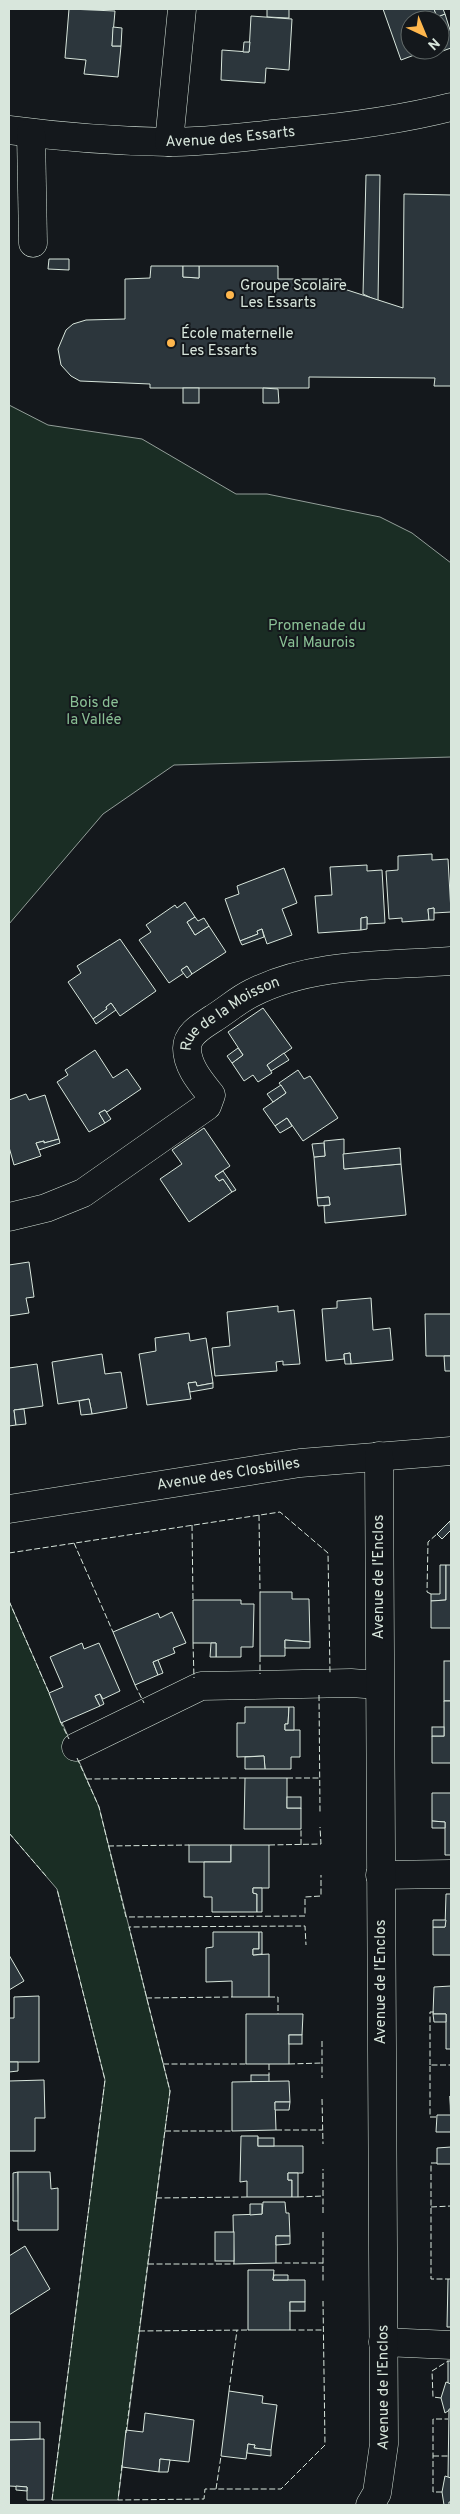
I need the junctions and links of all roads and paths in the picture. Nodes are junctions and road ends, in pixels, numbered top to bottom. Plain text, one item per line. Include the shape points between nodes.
1 (182, 9) edge
2 (451, 107) edge
3 (20, 132) edge
4 (169, 142) junction
5 (34, 243) dead end
6 (451, 961) edge
7 (9, 1217) edge
8 (451, 1451) edge
9 (379, 1456) junction
10 (9, 1509) edge
11 (379, 1685) junction
12 (76, 1747) dead end
13 (451, 1874) edge
14 (380, 1875) junction
15 (383, 2342) junction
16 (451, 2344) edge
17 (370, 2505) edge

1 - 4 street
2 - 4 street, Avenue des Essarts via 420,115 328,128
3 - 4 street, Avenue des Essarts
3 - 5 street
6 - 7 street, Rue de la Moisson via 309,972 251,993 189,1038 187,1048 191,1068 211,1095 207,1106 83,1193 46,1208
8 - 9 street, Avenue des Closbilles
9 - 10 street, Avenue des Closbilles via 300,1463
9 - 11 street, Avenue de l'Enclos
11 - 12 street via 201,1686
11 - 14 street, Avenue de l'Enclos
13 - 14 street
14 - 15 street, Avenue de l'Enclos
15 - 16 street
15 - 17 street, Avenue de l'Enclos via 384,2444 377,2493

